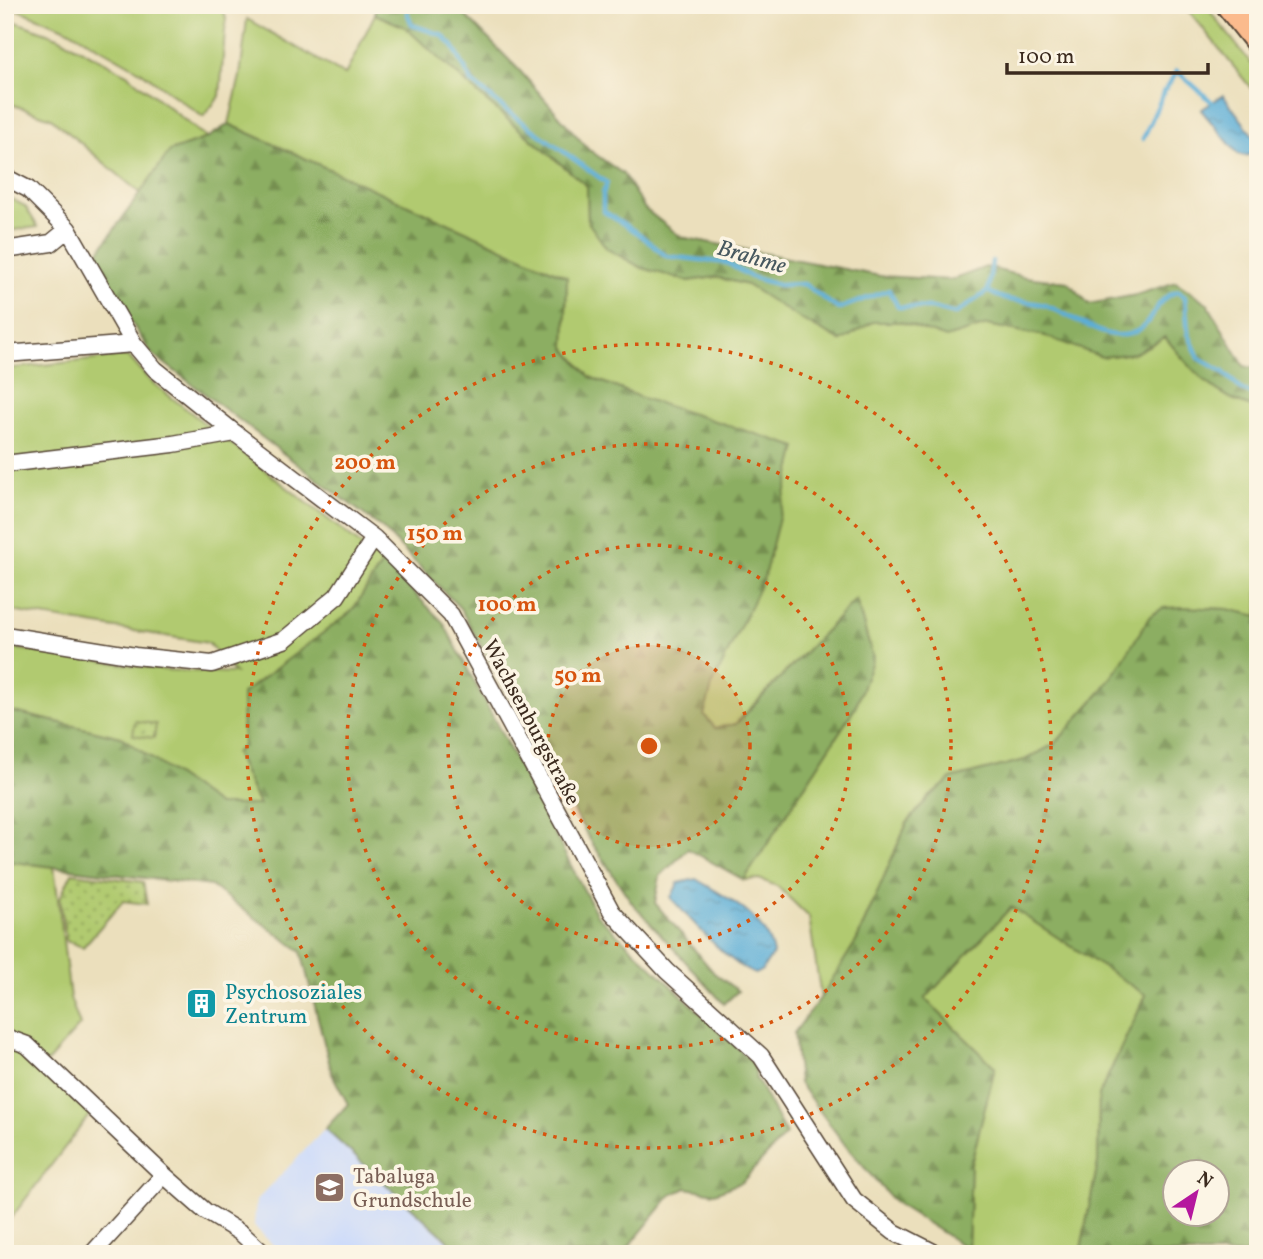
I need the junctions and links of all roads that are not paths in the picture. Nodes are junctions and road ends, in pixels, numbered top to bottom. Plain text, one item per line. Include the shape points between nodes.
1 (1231, 5) edge
2 (1258, 39) edge
3 (5, 177) edge
4 (68, 229) junction
5 (5, 250) edge
6 (134, 344) junction
7 (5, 354) edge
8 (235, 433) junction
9 (5, 464) edge
10 (374, 538) junction
11 (5, 635) edge
12 (5, 1037) edge
13 (164, 1175) junction
14 (92, 1254) edge
15 (264, 1254) edge
16 (937, 1254) edge

1 - 2 highway
3 - 4 street, Wachsenburgstraße via 28,189
4 - 5 street via 51,243
4 - 6 street, Wachsenburgstraße
6 - 7 street
6 - 8 street, Wachsenburgstraße via 155,369
8 - 9 street
8 - 10 street, Wachsenburgstraße
10 - 11 street via 337,597 284,640 212,664
10 - 16 street, Wachsenburgstraße via 451,615 612,912 667,971 761,1056 854,1200 894,1232
12 - 13 street via 27,1045
13 - 14 street
13 - 15 street

